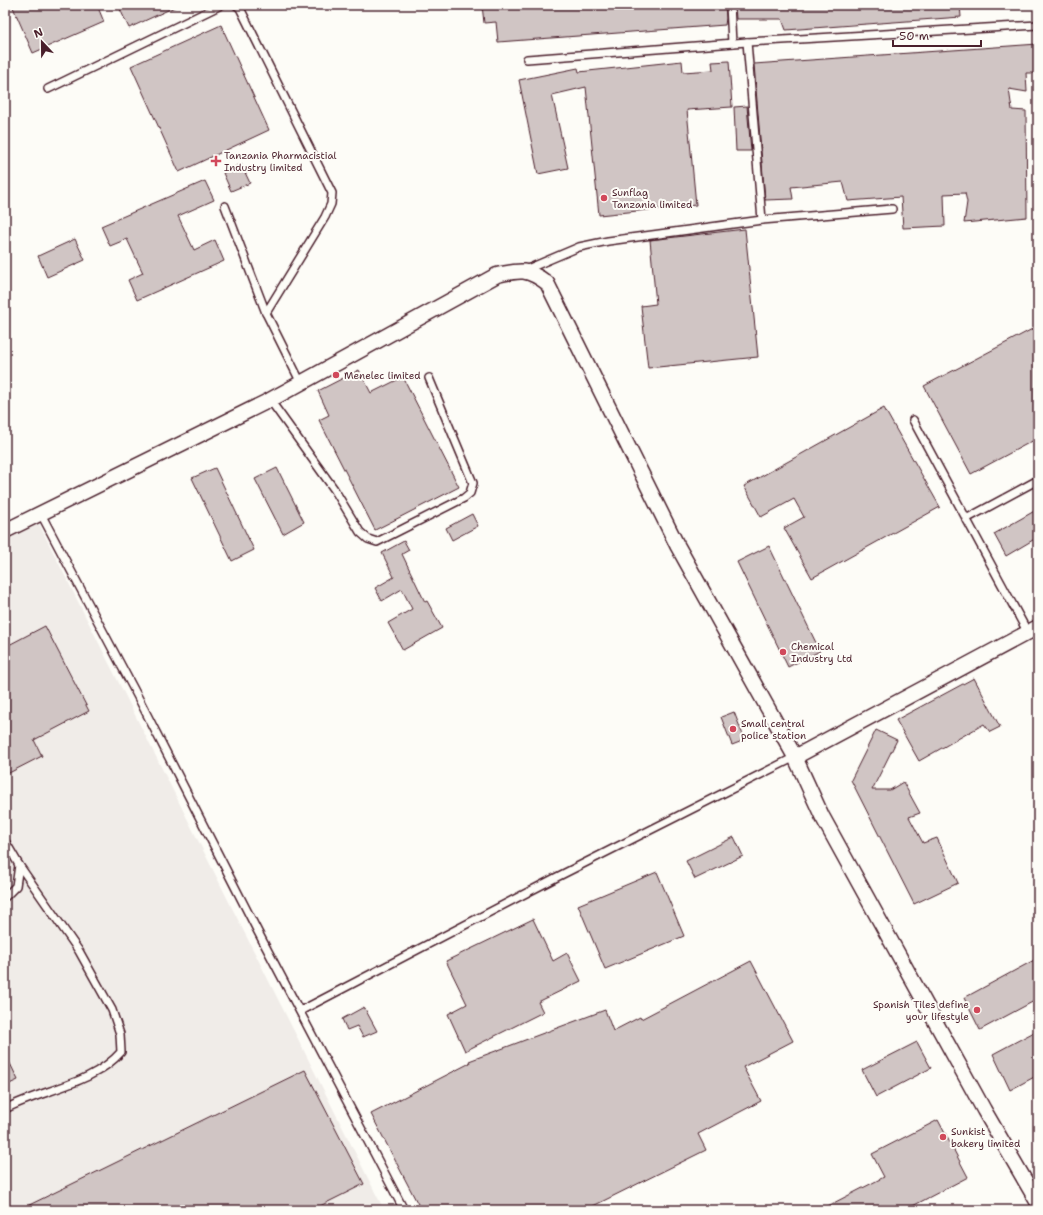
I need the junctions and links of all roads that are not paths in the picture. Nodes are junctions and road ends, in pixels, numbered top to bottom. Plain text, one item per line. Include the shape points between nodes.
1 (221, 5) edge
2 (236, 5) edge
3 (730, 5) edge
4 (1038, 25) edge
5 (747, 42) junction
6 (732, 43) junction
7 (526, 59) dead end
8 (48, 89) dead end
9 (225, 206) dead end
10 (892, 209) dead end
11 (762, 220) junction
12 (524, 270) junction
13 (266, 312) junction
14 (429, 378) dead end
15 (301, 383) junction
16 (270, 400) junction
17 (913, 420) dead end
18 (1038, 480) edge
19 (41, 514) junction
20 (966, 519) junction
21 (5, 531) edge
22 (1033, 630) edge
23 (794, 757) junction
24 (5, 841) edge
25 (19, 865) junction
26 (5, 897) edge
27 (300, 1011) junction
28 (5, 1109) edge
29 (1038, 1203) edge
30 (404, 1210) edge

1 - 8 lane
2 - 13 lane via 240,8 332,193 331,204 325,217
3 - 6 lane
4 - 5 lane
5 - 6 lane
5 - 11 lane
6 - 7 lane
9 - 13 lane
10 - 11 lane
11 - 12 lane via 579,247
12 - 15 street via 498,275
12 - 23 street via 547,283 677,545
13 - 15 lane
14 - 16 lane via 473,483 470,493 376,542 360,532 327,478
15 - 16 street
16 - 19 street
17 - 20 lane
18 - 20 lane
19 - 21 street
19 - 27 lane
20 - 22 lane
22 - 23 street
23 - 27 lane
23 - 29 street via 822,816
24 - 25 lane
25 - 26 lane via 16,886
25 - 28 lane via 79,951 112,1010 120,1034 121,1052 110,1065 90,1076
27 - 30 lane

